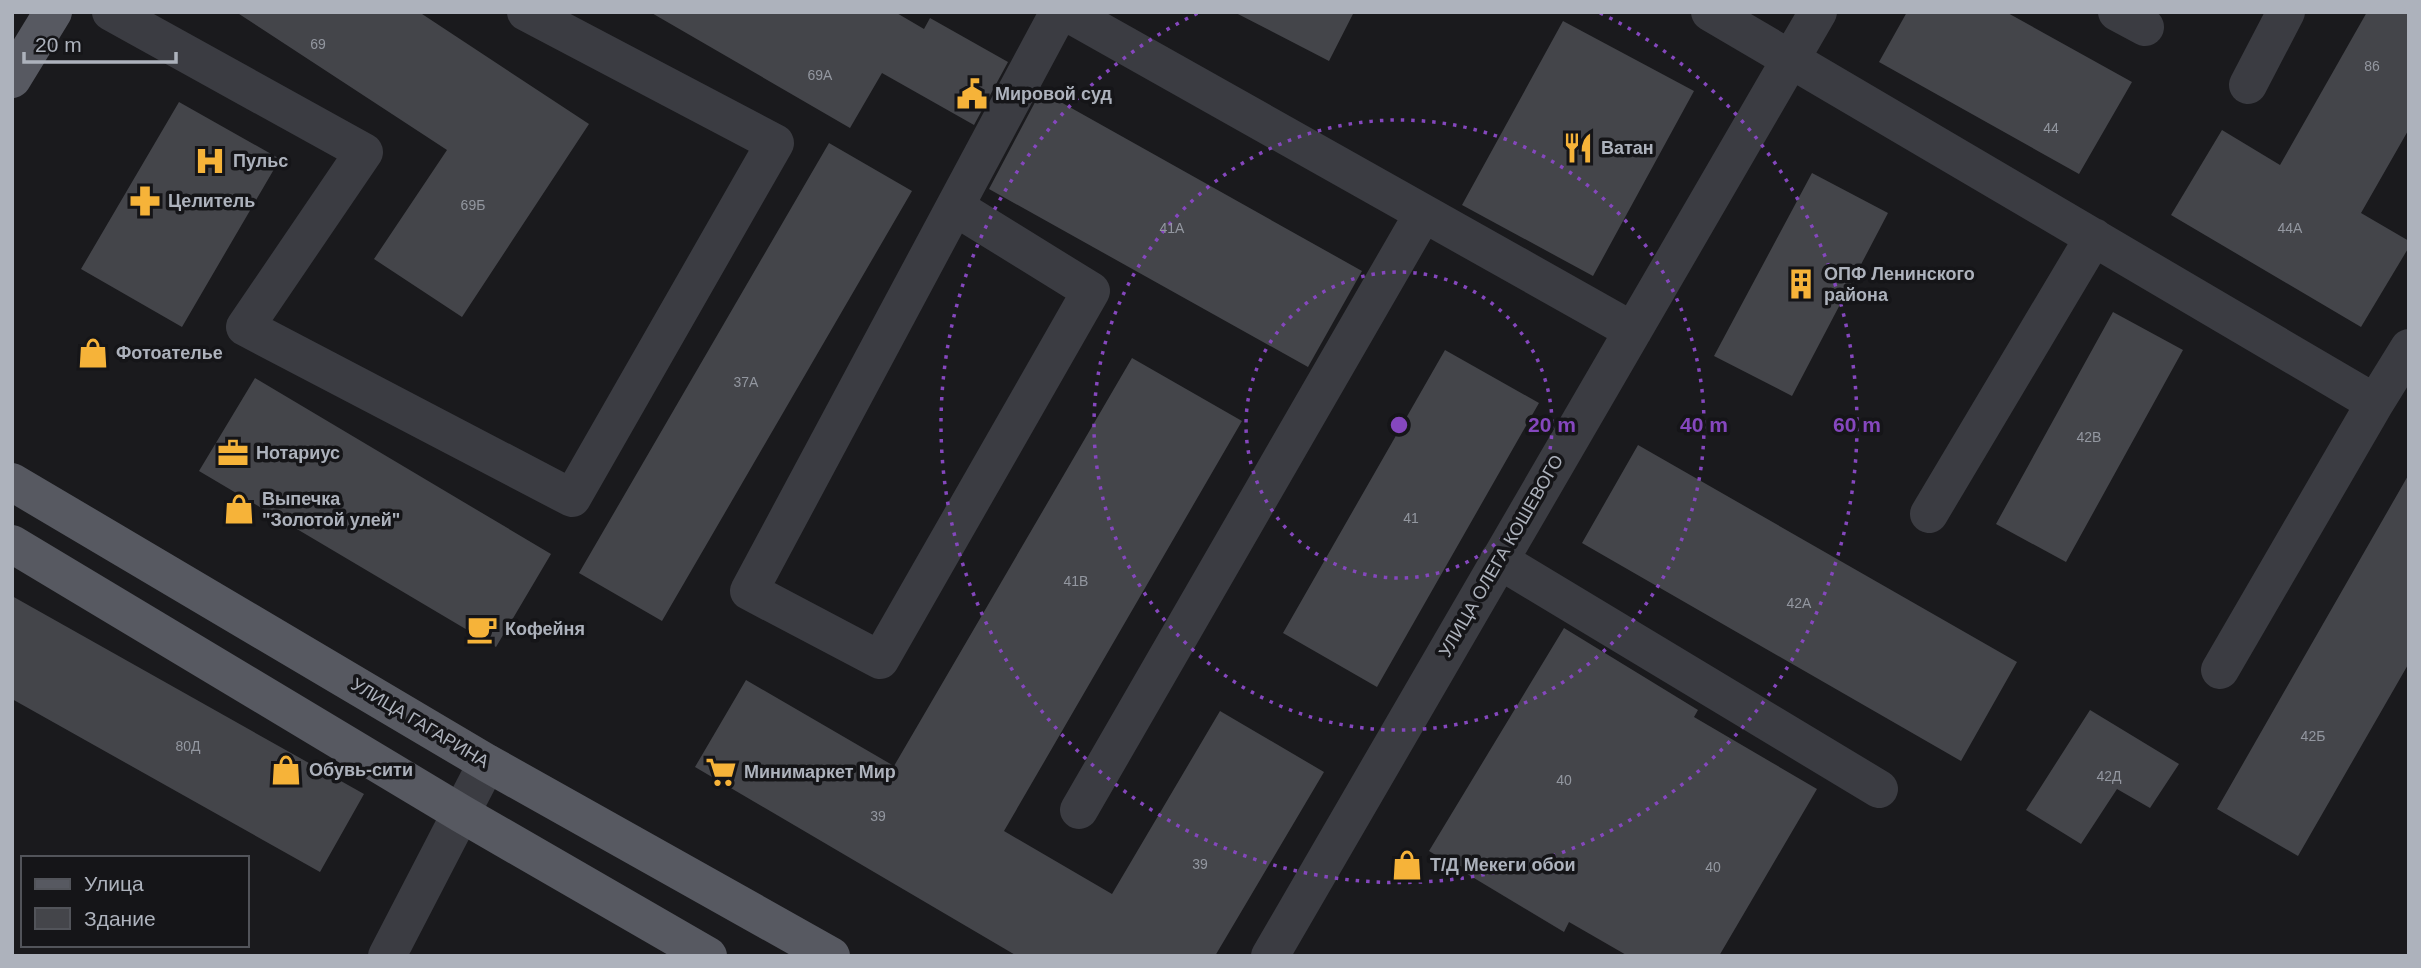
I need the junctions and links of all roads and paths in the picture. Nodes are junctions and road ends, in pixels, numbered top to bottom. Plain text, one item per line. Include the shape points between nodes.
1 (53, 12) edge
2 (111, 12) edge
3 (526, 12) edge
4 (1059, 12) edge
5 (1066, 12) edge
6 (1710, 12) edge
7 (1818, 12) edge
8 (2286, 12) edge
9 (1790, 60) junction
10 (12, 79) edge
11 (2248, 85) dead end
12 (955, 207) junction
13 (1423, 214) junction
14 (2094, 237) junction
15 (1633, 331) junction
16 (2409, 348) edge
17 (2375, 403) junction
18 (12, 482) edge
19 (1929, 514) dead end
20 (12, 544) edge
21 (1499, 560) junction
22 (2220, 670) dead end
23 (487, 763) junction
24 (1880, 789) dead end
25 (1079, 810) dead end
26 (462, 814) junction
27 (387, 956) edge
28 (708, 956) edge
29 (831, 956) edge
30 (1270, 956) edge

1 - 10 main road
2 - 3 street via 364,152 245,327 572,499 775,143
4 - 12 street
5 - 13 street
6 - 9 street
7 - 9 street, УЛИЦА ОЛЕГА КОШЕВОГО
8 - 11 street
9 - 14 street
9 - 15 street, УЛИЦА ОЛЕГА КОШЕВОГО
12 - 12 street via 749,591 880,660 1091,291
13 - 15 street
13 - 25 street
14 - 17 street
14 - 19 street
15 - 21 street, УЛИЦА ОЛЕГА КОШЕВОГО
16 - 17 street
17 - 22 street
18 - 23 main road, УЛИЦА ГАГАРИНА
20 - 26 main road
21 - 24 street
21 - 30 street, УЛИЦА ОЛЕГА КОШЕВОГО
23 - 26 street
23 - 29 main road, УЛИЦА ГАГАРИНА
26 - 27 street
26 - 28 main road

